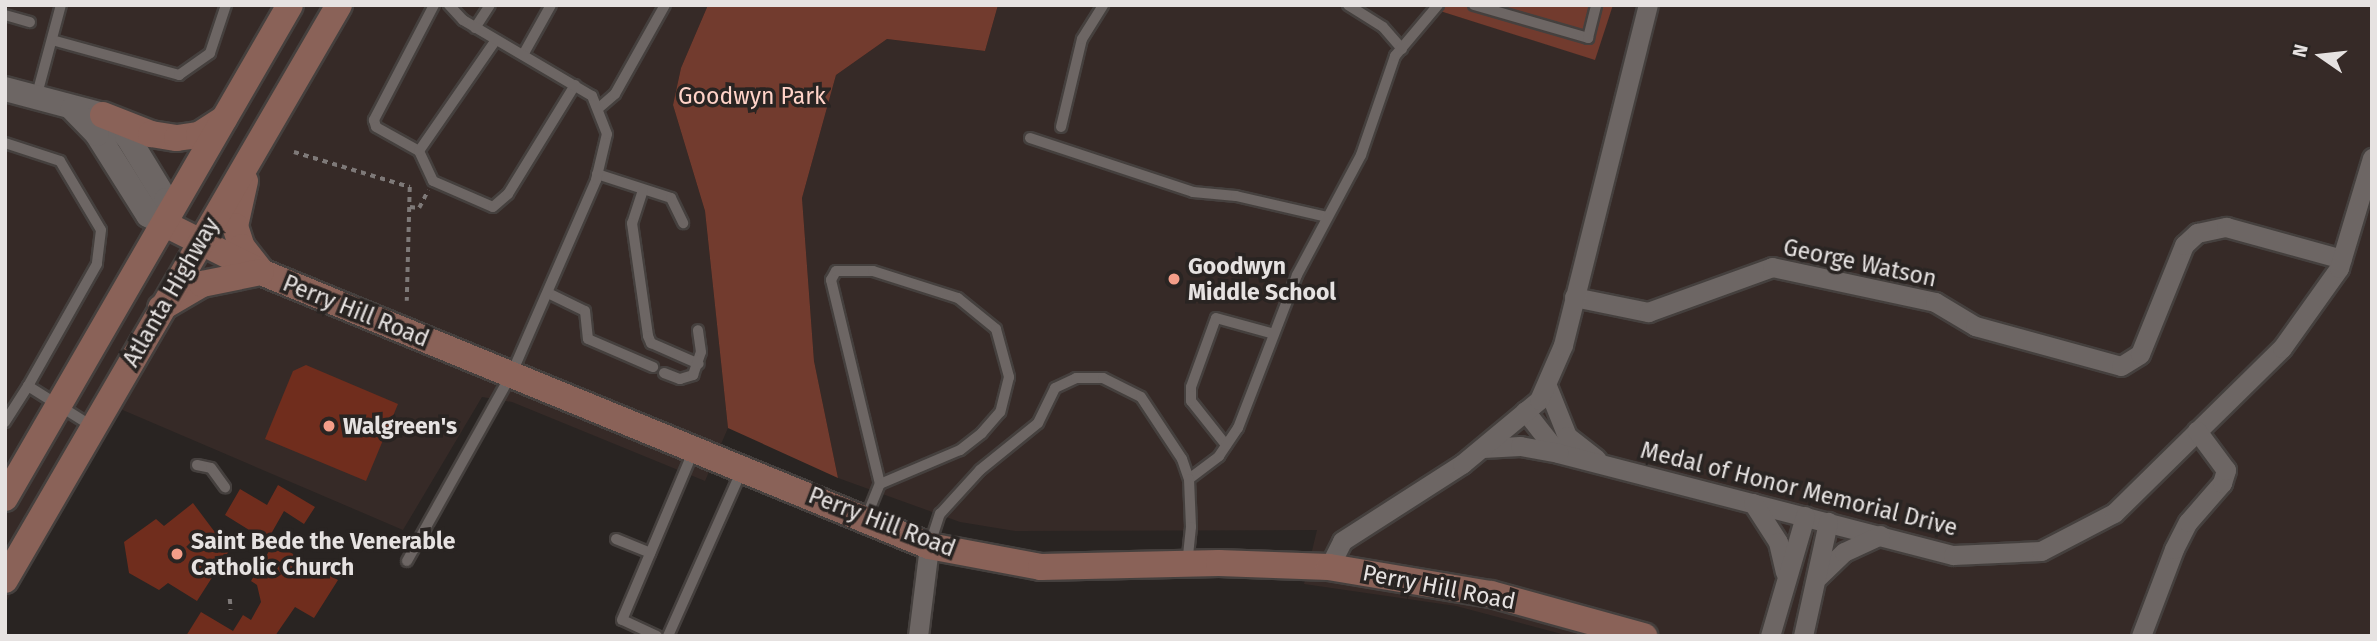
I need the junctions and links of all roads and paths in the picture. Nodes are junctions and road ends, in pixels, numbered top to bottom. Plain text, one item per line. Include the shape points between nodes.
1 (61, 5) edge
2 (226, 5) edge
3 (290, 5) edge
4 (339, 5) edge
5 (436, 5) edge
6 (490, 5) edge
7 (551, 5) edge
8 (665, 5) edge
9 (1103, 5) edge
10 (1348, 5) edge
11 (1438, 5) edge
12 (1596, 5) edge
13 (1648, 5) edge
14 (449, 6) edge
15 (1479, 7) edge
16 (5, 15) edge
17 (30, 22) dead end
18 (475, 28) junction
19 (52, 40) junction
20 (496, 40) junction
21 (1402, 49) junction
22 (523, 55) junction
23 (575, 85) junction
24 (5, 89) edge
25 (36, 98) junction
26 (600, 107) junction
27 (73, 109) junction
28 (103, 115) junction
29 (225, 118) junction
30 (1061, 127) dead end
31 (1030, 138) dead end
32 (5, 144) edge
33 (256, 147) junction
34 (419, 151) junction
35 (295, 152) dead end
36 (2372, 158) edge
37 (597, 174) junction
38 (433, 181) junction
39 (643, 190) junction
40 (410, 207) junction
41 (1327, 217) junction
42 (682, 223) dead end
43 (165, 224) junction
44 (198, 242) junction
45 (2342, 258) junction
46 (261, 272) junction
47 (548, 293) junction
48 (1574, 297) junction
49 (407, 301) dead end
50 (159, 309) junction
51 (698, 330) dead end
52 (1274, 334) junction
53 (698, 364) junction
54 (653, 367) dead end
55 (664, 373) dead end
56 (511, 375) junction
57 (28, 386) junction
58 (1547, 386) junction
59 (59, 405) junction
60 (1525, 411) junction
61 (5, 422) edge
62 (94, 427) junction
63 (2197, 431) junction
64 (1226, 445) junction
65 (695, 448) junction
66 (1483, 448) junction
67 (1558, 453) junction
68 (1602, 464) junction
69 (197, 465) dead end
70 (743, 467) junction
71 (1189, 479) junction
72 (880, 484) junction
73 (225, 487) dead end
74 (5, 498) edge
75 (1753, 503) junction
76 (1805, 516) junction
77 (865, 518) junction
78 (1828, 522) junction
79 (1880, 535) junction
80 (616, 539) dead end
81 (929, 546) junction
82 (650, 553) junction
83 (407, 561) dead end
84 (1187, 564) junction
85 (1329, 567) junction
86 (1785, 572) junction
87 (1817, 578) junction
88 (5, 580) edge
89 (230, 599) dead end
90 (230, 610) dead end
91 (657, 636) edge
92 (668, 636) edge
93 (919, 636) edge
94 (1644, 636) edge
95 (1770, 636) edge
96 (1803, 636) edge
97 (2141, 636) edge

1 - 19 lane
2 - 19 lane via 210,53 179,75
3 - 29 main road, Atlanta Highway
4 - 33 main road, Atlanta Highway
5 - 14 lane
5 - 34 lane via 374,120 376,127
6 - 18 lane
7 - 22 lane
8 - 26 lane via 615,93
9 - 30 lane via 1082,40
10 - 21 lane via 1383,27
11 - 21 lane
12 - 15 lane via 1588,38
13 - 48 street
14 - 18 lane
16 - 17 lane
18 - 20 lane
19 - 25 lane
20 - 22 lane
20 - 34 lane
21 - 41 lane via 1361,155
22 - 23 lane
23 - 26 lane
23 - 38 lane via 508,194 492,207
24 - 25 street
25 - 27 street
26 - 37 lane via 607,134
27 - 28 street
27 - 43 street via 97,134 148,215
28 - 29 main road via 151,134 177,138 199,135
28 - 43 street via 127,136 166,200
29 - 43 main road, Atlanta Highway
31 - 41 lane via 1193,192 1236,196
32 - 57 lane via 60,161 101,230 97,264
33 - 44 main road, Atlanta Highway
33 - 46 main road via 237,202 235,226 242,247
34 - 38 lane
35 - 40 path via 411,187
36 - 45 street, Medal of Honor Memorial Drive
37 - 39 lane
37 - 47 lane
38 - 40 path via 419,208
39 - 42 lane via 677,202
39 - 53 lane via 632,223 649,336 651,342
40 - 49 path
41 - 52 lane
43 - 44 main road, Perry Hill Road
43 - 59 main road, Atlanta Highway
44 - 46 main road, Perry Hill Road
44 - 50 main road, Atlanta Highway
45 - 48 street, George Watson via 2226,227 2197,233 2184,245 2140,354 2121,366 1975,326 1935,302 1772,267 1647,312
45 - 63 street, Medal of Honor Memorial Drive via 2322,297 2282,348
46 - 50 main road via 202,284
46 - 56 main road, Perry Hill Road
47 - 54 lane via 585,311 588,339
47 - 56 lane
48 - 58 street
50 - 62 main road, Atlanta Highway
51 - 53 lane
52 - 64 lane via 1238,428
52 - 64 lane via 1216,318 1191,387 1191,401
53 - 55 lane via 687,379
56 - 65 main road, Perry Hill Road
56 - 83 lane
57 - 59 lane
57 - 61 lane
58 - 60 street
58 - 68 street, Medal of Honor Memorial Drive via 1567,436
59 - 62 lane
59 - 74 main road, Atlanta Highway
60 - 66 street
60 - 67 street
62 - 88 main road, Atlanta Highway
63 - 79 street, Medal of Honor Memorial Drive via 2114,513 2041,551 1953,555
63 - 97 street via 2226,470 2222,483 2188,522 2174,549
64 - 71 lane
65 - 70 main road, Perry Hill Road
65 - 82 lane
66 - 67 street, Medal of Honor Memorial Drive via 1520,446
66 - 85 street via 1342,541
67 - 68 street, Medal of Honor Memorial Drive
68 - 75 street, Medal of Honor Memorial Drive
69 - 73 lane via 211,468
70 - 77 main road, Perry Hill Road
70 - 92 lane
71 - 81 lane via 1168,433 1141,397 1103,378 1076,378 1055,388 1038,423 980,470 940,514
71 - 84 lane
72 - 72 lane via 960,450 982,433 1000,412 1009,377 996,329 958,298 873,271 836,271 831,280
72 - 77 lane
75 - 76 street, Medal of Honor Memorial Drive
75 - 86 street via 1778,542
76 - 78 street, Medal of Honor Memorial Drive
76 - 86 street
77 - 81 main road, Perry Hill Road
78 - 79 street, Medal of Honor Memorial Drive
78 - 87 street
79 - 87 street via 1844,552
80 - 82 lane
81 - 84 main road, Perry Hill Road via 1041,567
81 - 93 street
82 - 91 lane via 622,620
84 - 85 main road, Perry Hill Road
85 - 94 main road, Perry Hill Road via 1491,594
86 - 95 street
87 - 96 street
89 - 90 path

